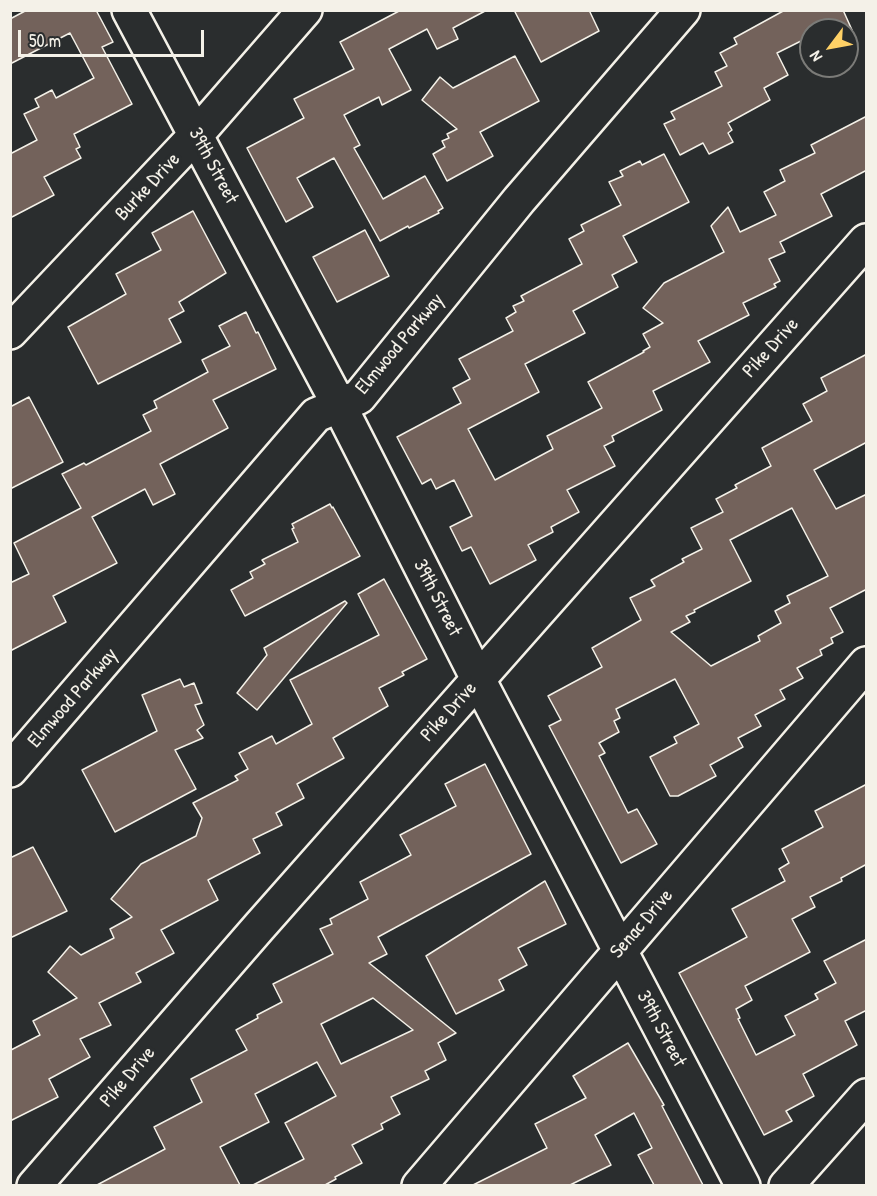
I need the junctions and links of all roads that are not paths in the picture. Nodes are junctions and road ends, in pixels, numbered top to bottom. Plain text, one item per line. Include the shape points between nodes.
1 (129, 10) edge
2 (304, 10) edge
3 (683, 10) edge
4 (196, 135) junction
5 (867, 241) edge
6 (10, 332) edge
7 (339, 405) junction
8 (867, 664) edge
9 (478, 679) junction
10 (10, 770) edge
11 (620, 950) junction
12 (867, 1096) edge
13 (34, 1185) edge
14 (419, 1185) edge
15 (743, 1185) edge
16 (786, 1185) edge

1 - 4 street, 39th Street
2 - 4 street, Burke Drive
3 - 7 street, Elmwood Parkway via 519,200 359,397
4 - 6 street, Burke Drive
4 - 7 street, 39th Street
5 - 9 street, Pike Drive
7 - 9 street, 39th Street
7 - 10 street, Elmwood Parkway via 316,416
8 - 11 street, Senac Drive
9 - 11 street, 39th Street
9 - 13 street, Pike Drive
11 - 14 street, Senac Drive
11 - 15 street, 39th Street
12 - 16 street

